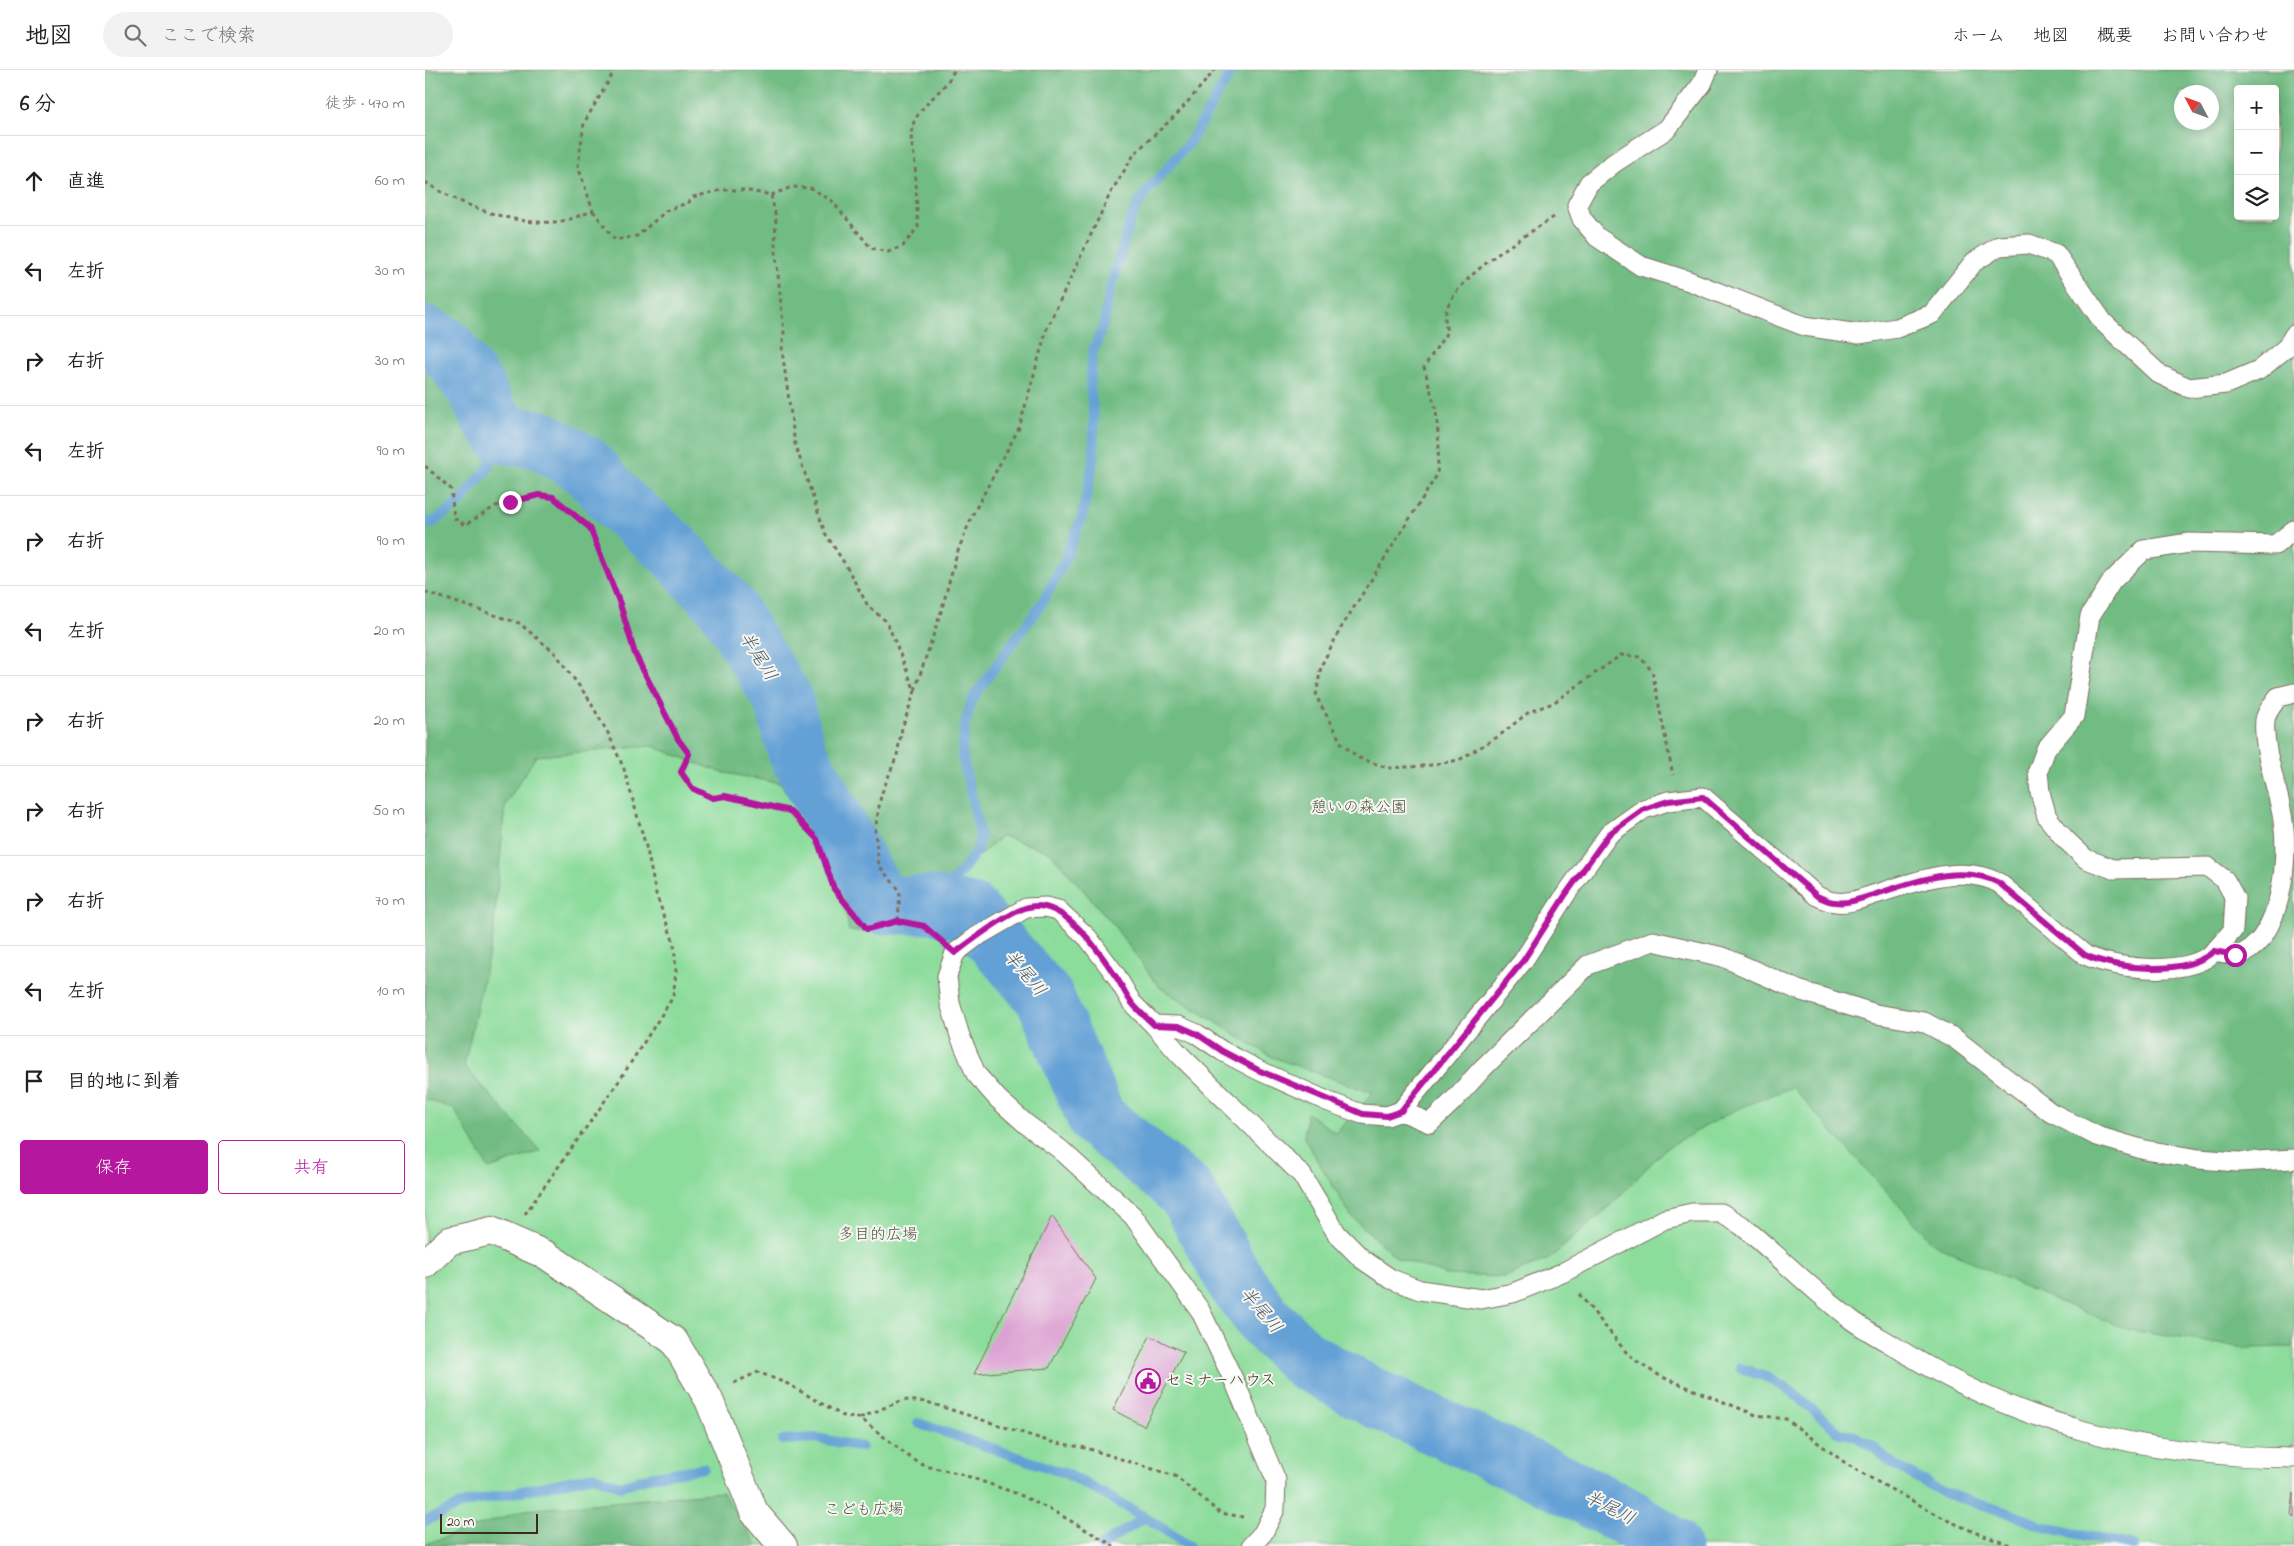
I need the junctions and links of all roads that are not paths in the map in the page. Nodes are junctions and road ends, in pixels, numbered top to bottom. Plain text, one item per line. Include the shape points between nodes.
1 (1708, 70) edge
2 (2294, 336) edge
3 (2294, 530) edge
4 (2294, 693) edge
5 (2214, 951) junction
6 (1154, 1025) junction
7 (1401, 1111) junction
8 (2294, 1159) edge
9 (425, 1264) edge
10 (2294, 1458) edge
11 (783, 1546) edge
12 (1251, 1546) edge

1 - 2 lane via 1702,84 1667,129 1589,183 1577,205 1582,219 1597,237 1641,266 1689,281 1803,326 1859,334 1897,328 1932,314 1974,262 1999,246 2029,244 2056,254 2103,322 2159,374 2189,388 2226,384 2259,370 2287,347
3 - 5 lane via 2275,545 2189,544 2145,550 2112,581 2090,616 2074,716 2046,749 2038,771 2047,817 2086,859 2113,869 2208,867 2225,880 2235,898 2233,930
4 - 5 lane via 2278,697 2265,717 2265,740 2283,822 2285,847 2273,919 2260,940 2243,954
5 - 7 lane via 2207,958 2182,966 2153,968 2097,961 2085,955 1999,883 1968,874 1948,874 1855,901 1835,902 1817,896 1703,797 1668,801 1644,809 1609,834 1523,961
6 - 7 lane via 1179,1026 1258,1070 1363,1114 1387,1116
6 - 10 lane via 1179,1054 1302,1175 1337,1234 1362,1259 1391,1279 1420,1290 1481,1299 1513,1292 1562,1273 1665,1219 1692,1212 1721,1213 1741,1225 1854,1322 1929,1369 1993,1400 2031,1415 2159,1447 2243,1458
6 - 12 lane via 1132,1003 1088,938 1058,910 1046,907 1026,908 976,937 955,953 947,976 959,1036 976,1074 997,1099 1067,1155 1133,1216 1199,1310 1236,1385 1276,1480 1275,1510 1263,1533
7 - 8 lane via 1430,1123 1588,965 1653,941 1723,957 1798,990 1876,1014 1924,1022 1954,1038 2050,1112 2097,1136 2145,1150 2199,1159 2238,1162
9 - 11 street via 449,1242 491,1232 546,1255 674,1341 709,1400 754,1512

